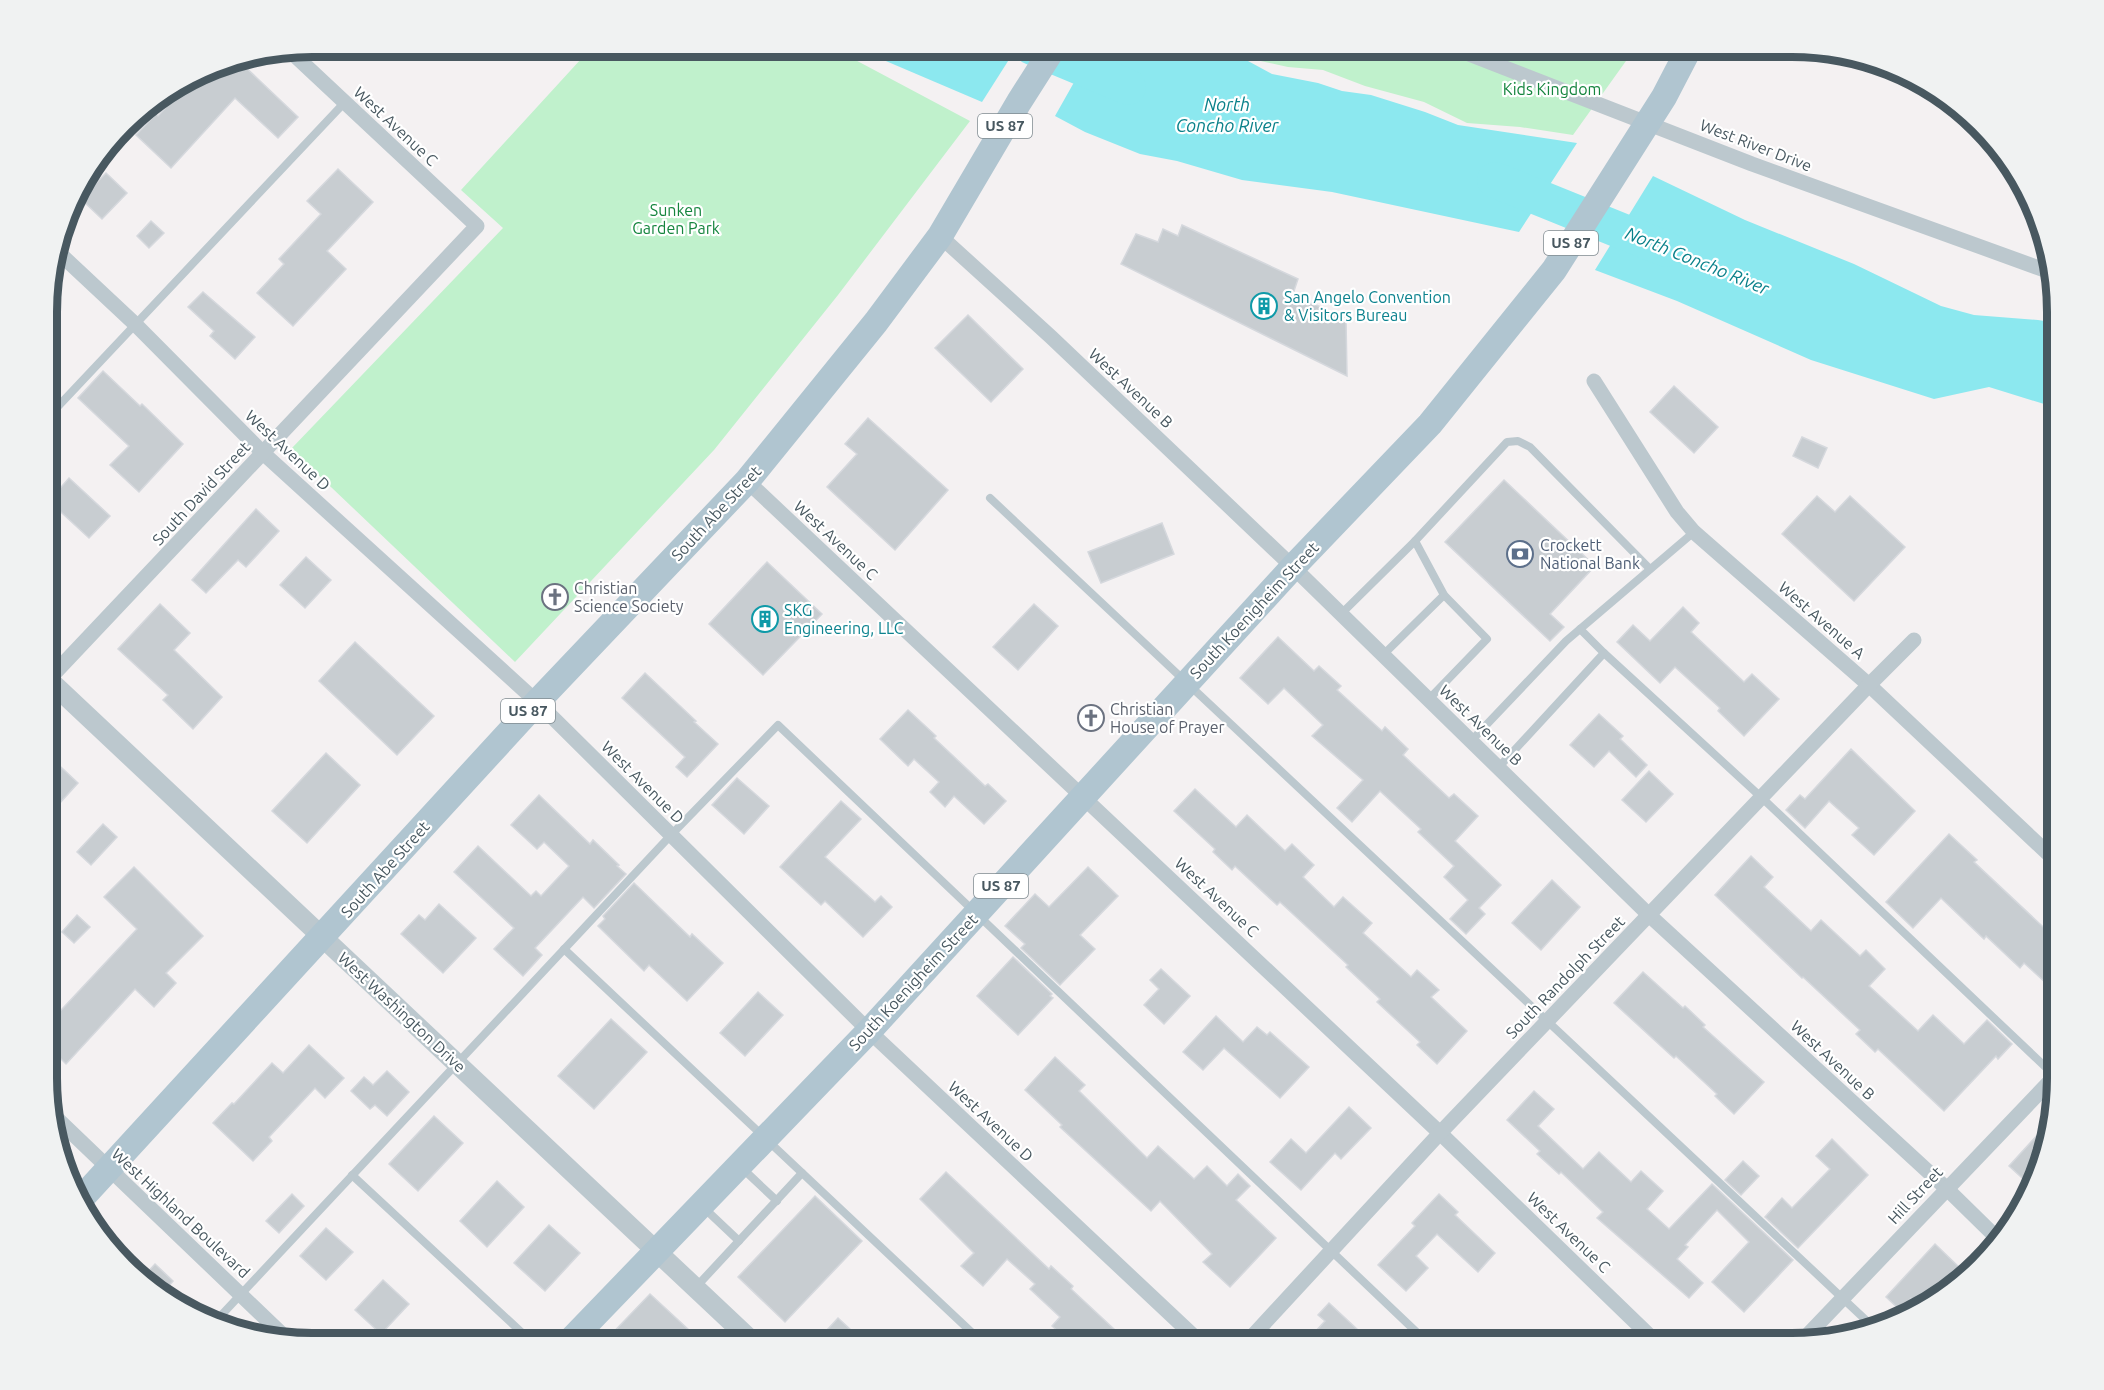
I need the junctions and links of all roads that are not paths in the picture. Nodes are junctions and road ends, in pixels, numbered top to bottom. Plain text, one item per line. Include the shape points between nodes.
1 (1047, 57) edge
2 (1479, 57) edge
3 (1684, 57) edge
4 (297, 58) edge
5 (345, 102) junction
6 (477, 226) joint
7 (940, 236) junction
8 (63, 257) edge
9 (2043, 270) edge
10 (135, 324) junction
11 (1594, 381) dead end
12 (57, 407) edge
13 (263, 453) junction
14 (747, 481) junction
15 (990, 498) dead end
16 (1694, 532) junction
17 (1414, 542) junction
18 (1293, 567) junction
19 (1650, 569) junction
20 (1444, 595) junction
21 (1341, 614) junction
22 (1580, 629) junction
23 (1914, 640) dead end
24 (1604, 653) junction
25 (1383, 655) junction
26 (57, 672) edge
27 (1186, 684) junction
28 (1869, 685) junction
29 (57, 688) edge
30 (1429, 699) junction
31 (537, 702) junction
32 (1471, 741) junction
33 (1498, 768) junction
34 (1083, 796) junction
35 (1761, 797) junction
36 (671, 835) junction
37 (2047, 853) edge
38 (976, 913) junction
39 (1649, 915) junction
40 (322, 937) junction
41 (564, 949) junction
42 (1548, 1020) junction
43 (869, 1031) junction
44 (457, 1064) junction
45 (2047, 1067) edge
46 (2047, 1086) edge
47 (61, 1123) edge
48 (1440, 1133) junction
49 (765, 1138) junction
50 (739, 1165) junction
51 (109, 1170) junction
52 (802, 1173) junction
53 (352, 1175) junction
54 (1946, 1188) junction
55 (85, 1195) edge
56 (777, 1201) junction
57 (700, 1205) junction
58 (1993, 1234) edge
59 (738, 1241) junction
60 (1332, 1250) junction
61 (656, 1251) junction
62 (695, 1288) junction
63 (240, 1294) junction
64 (1842, 1299) junction
65 (220, 1316) edge
66 (1867, 1321) edge
67 (279, 1331) edge
68 (1811, 1332) edge
69 (522, 1333) edge
70 (578, 1333) edge
71 (743, 1333) edge
72 (972, 1333) edge
73 (1190, 1333) edge
74 (1255, 1333) edge
75 (1418, 1333) edge
76 (1647, 1333) edge

1 - 7 main road, South Abe Street / US 87
2 - 9 street, West River Drive via 1752,164
3 - 18 main road, South Koenigheim Street / US 87 via 1664,97 1554,270 1430,424
4 - 5 street, West Avenue C
5 - 6 street, West Avenue C
5 - 10 lane
6 - 13 street, South David Street
7 - 14 main road, South Abe Street / US 87
7 - 18 street, West Avenue B
8 - 10 street, West Avenue D
10 - 12 lane
10 - 13 street, West Avenue D
11 - 16 street, West Avenue A via 1677,512
13 - 26 street, South David Street
13 - 31 street, West Avenue D
14 - 31 main road, South Abe Street / US 87
14 - 34 street, West Avenue C
15 - 27 lane
16 - 19 lane
16 - 28 street, West Avenue A
17 - 19 lane via 1507,442 1518,441 1530,447
17 - 20 lane
17 - 21 lane
18 - 21 street, West Avenue B
18 - 27 main road, South Koenigheim Street / US 87
19 - 22 lane
20 - 25 lane
20 - 30 lane via 1487,639
21 - 25 street, West Avenue B
22 - 24 lane
22 - 32 lane
23 - 28 street, South Randolph Street
24 - 33 lane
24 - 35 lane
25 - 30 street, West Avenue B
27 - 34 main road, South Koenigheim Street / US 87
27 - 42 lane
28 - 35 street, South Randolph Street
28 - 37 street, West Avenue A
29 - 40 street, West Washington Drive
30 - 32 street, West Avenue B
31 - 36 street, West Avenue D
31 - 40 main road, South Abe Street / US 87
32 - 33 street, West Avenue B
33 - 39 street, West Avenue B
34 - 38 main road, South Koenigheim Street / US 87
34 - 48 street, West Avenue C
35 - 39 street, South Randolph Street
35 - 45 lane
36 - 38 lane via 778,724
36 - 41 lane
36 - 43 street, West Avenue D
38 - 43 main road, South Koenigheim Street / US 87
38 - 60 lane
39 - 42 street, South Randolph Street
39 - 54 street, West Avenue B
40 - 44 street, West Washington Drive
40 - 51 main road, South Abe Street / US 87
41 - 44 lane
41 - 49 lane
42 - 48 street, South Randolph Street
42 - 64 lane
43 - 49 main road, South Koenigheim Street / US 87
43 - 73 street, West Avenue D
44 - 53 lane
44 - 61 street, West Washington Drive
46 - 54 street, Hill Street
47 - 51 street, West Highland Boulevard
48 - 60 street, South Randolph Street
48 - 76 street, West Avenue C
49 - 50 main road, South Koenigheim Street / US 87
49 - 52 lane
50 - 56 lane
50 - 57 main road, South Koenigheim Street / US 87
51 - 55 main road, South Abe Street / US 87
51 - 63 street, West Highland Boulevard
52 - 56 lane
52 - 72 lane
53 - 63 lane
53 - 69 lane
54 - 58 street, West Avenue B
54 - 64 street, Hill Street
56 - 59 lane
57 - 59 lane
57 - 61 main road, South Koenigheim Street / US 87
59 - 62 lane
60 - 74 street, South Randolph Street
60 - 75 lane
61 - 62 street, West Washington Drive
61 - 70 main road, South Koenigheim Street / US 87
62 - 71 street, West Washington Drive
63 - 65 lane
63 - 67 street, West Highland Boulevard
64 - 66 lane
64 - 68 street, Hill Street

